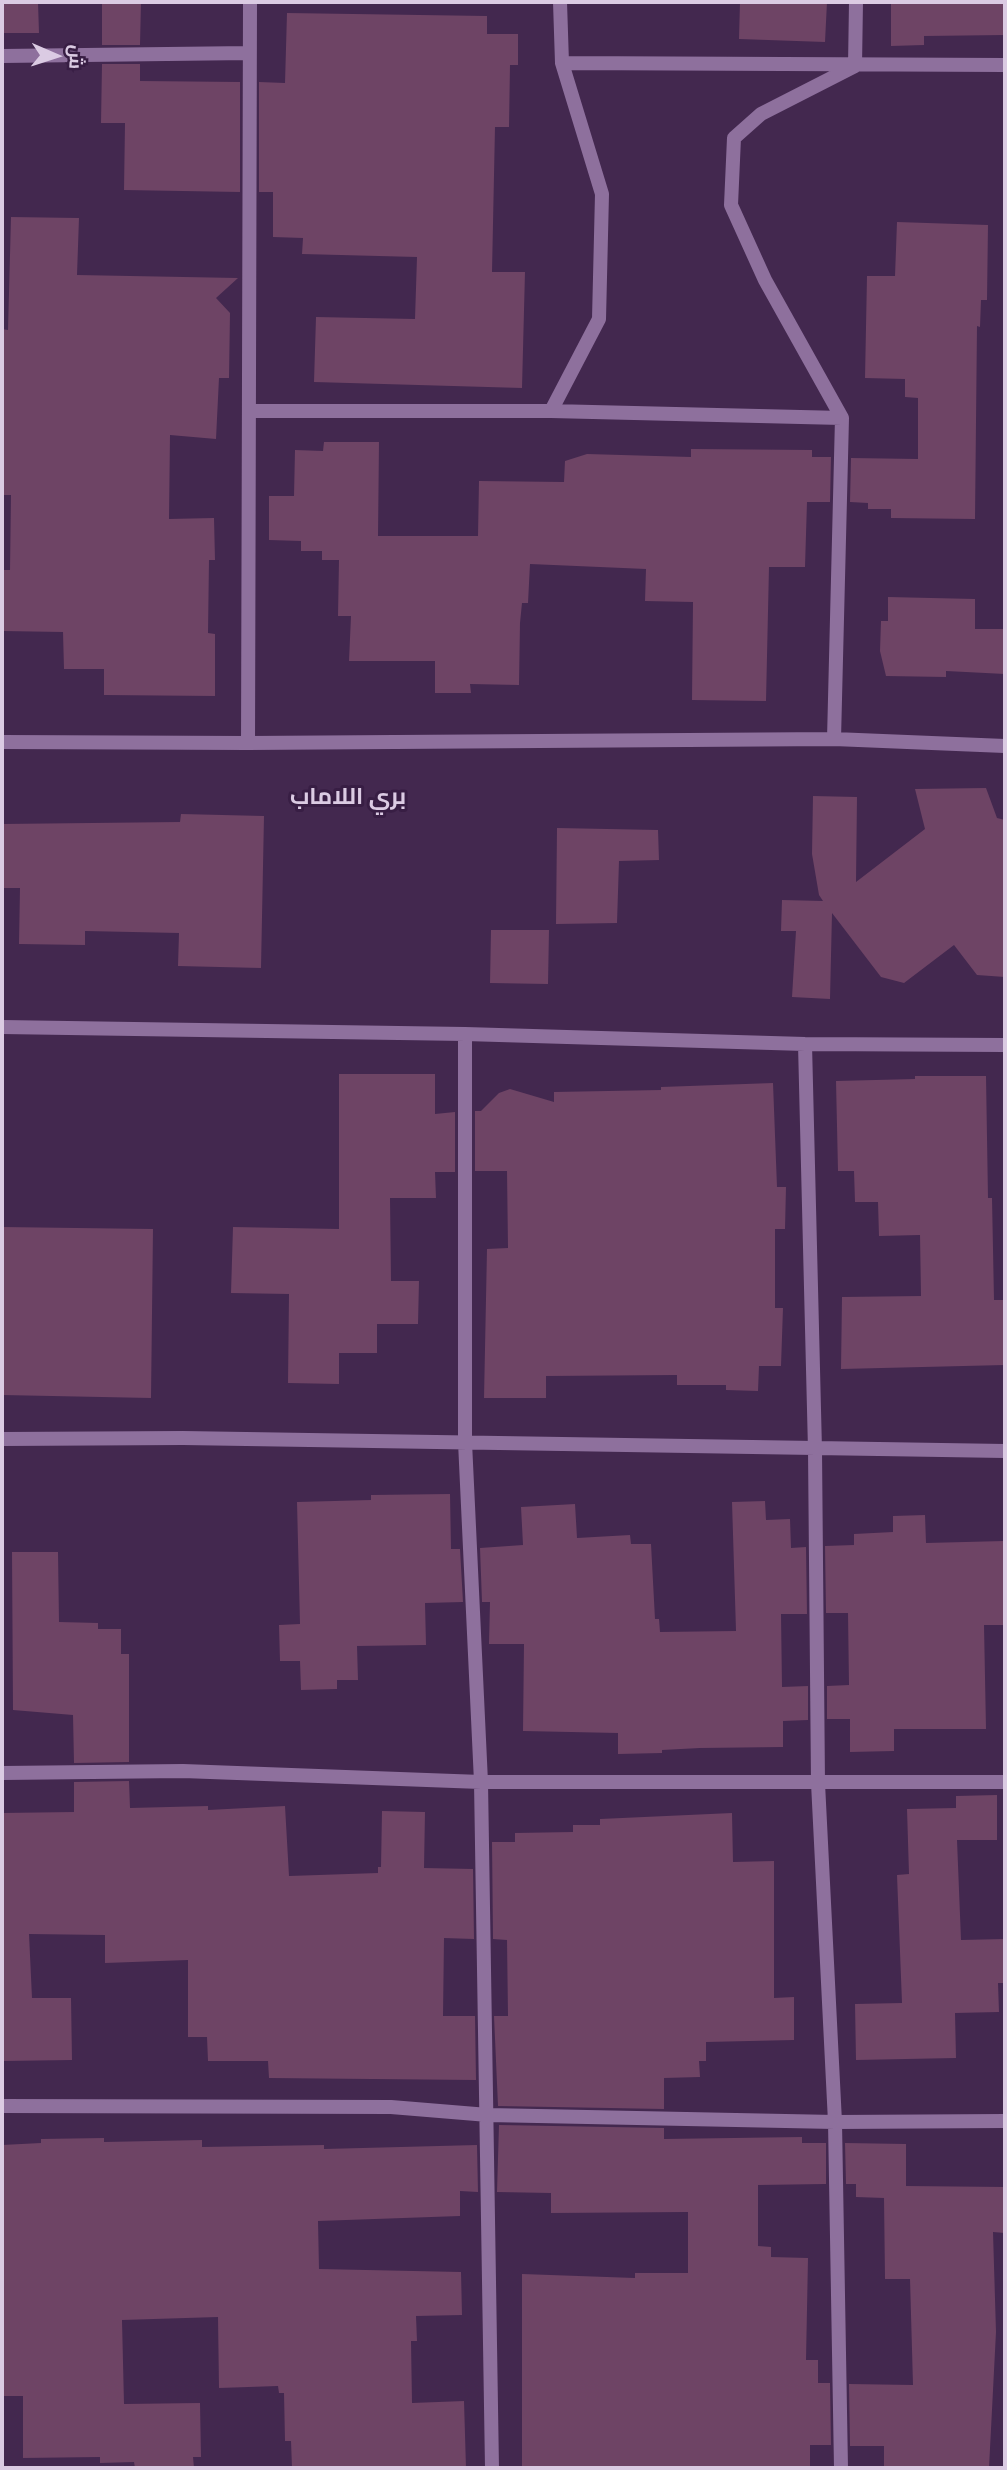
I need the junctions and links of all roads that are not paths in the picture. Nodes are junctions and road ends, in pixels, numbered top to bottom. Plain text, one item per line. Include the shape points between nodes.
1 (250, 2) edge
2 (559, 2) edge
3 (856, 2) edge
4 (249, 53) junction
5 (2, 56) edge
6 (562, 63) junction
7 (1005, 65) edge
8 (855, 66) junction
9 (250, 411) junction
10 (551, 411) junction
11 (842, 418) junction
12 (834, 739) junction
13 (2, 741) edge
14 (248, 743) junction
15 (1005, 746) edge
16 (2, 1027) edge
17 (465, 1034) junction
18 (805, 1044) junction
19 (1005, 1045) edge
20 (2, 1439) edge
21 (465, 1443) junction
22 (815, 1450) junction
23 (1005, 1451) edge
24 (2, 1773) edge
25 (481, 1782) junction
26 (1005, 1782) edge
27 (818, 1783) junction
28 (2, 2106) edge
29 (488, 2115) junction
30 (1005, 2121) edge
31 (835, 2122) junction
32 (492, 2468) edge
33 (841, 2468) edge

1 - 4 street
2 - 6 street
3 - 8 street
4 - 5 street
4 - 9 street
6 - 8 street
6 - 10 street via 602,194 599,320
7 - 8 street
8 - 11 street via 761,114 734,138 731,205 765,280
9 - 10 street
9 - 14 street
10 - 11 street
11 - 12 street
12 - 14 street
12 - 15 street
13 - 14 street
16 - 17 street
17 - 18 street
17 - 21 street
18 - 19 street
18 - 22 street
20 - 21 street
21 - 22 street
21 - 25 street
22 - 23 street
22 - 27 street
24 - 25 street via 183,1771
25 - 27 street
25 - 29 street
26 - 27 street
27 - 31 street
28 - 29 street via 391,2107
29 - 31 street
29 - 32 street
30 - 31 street
31 - 33 street

